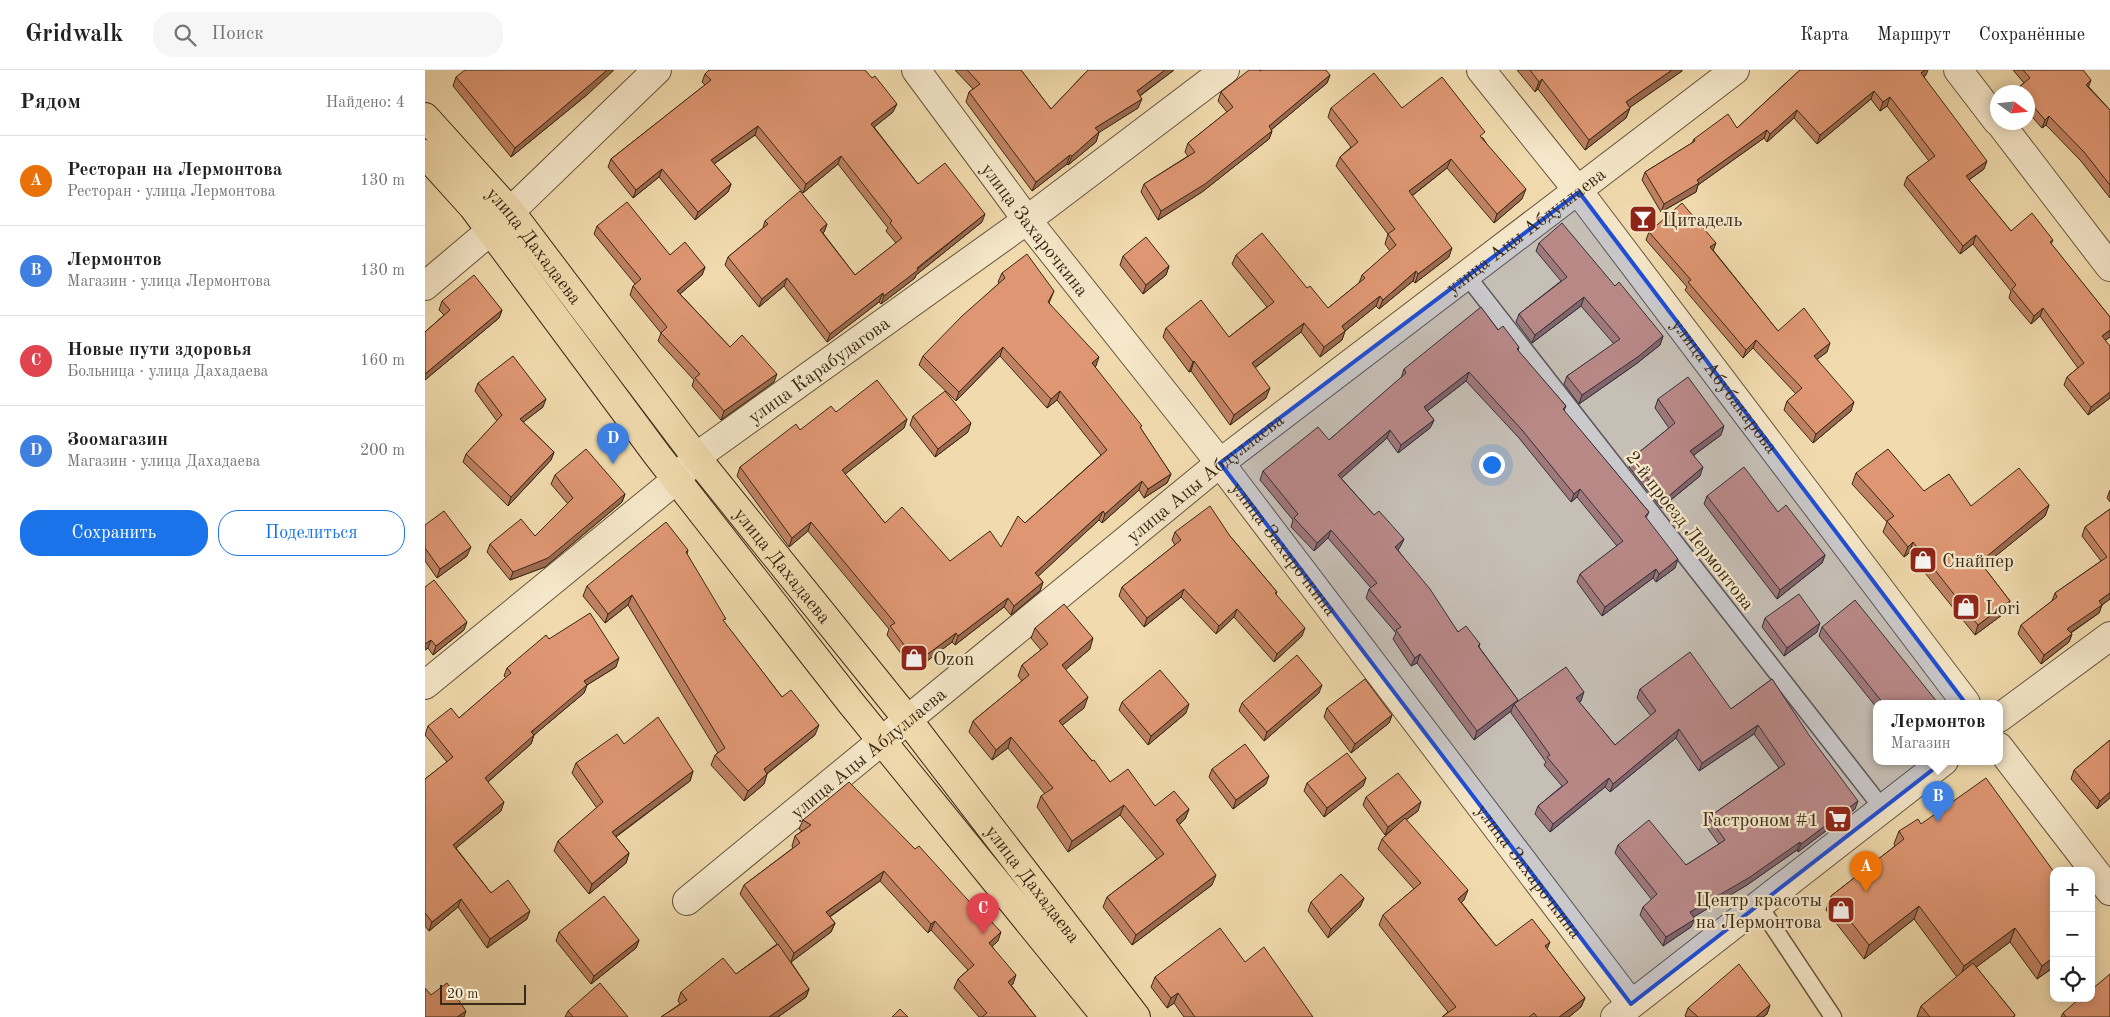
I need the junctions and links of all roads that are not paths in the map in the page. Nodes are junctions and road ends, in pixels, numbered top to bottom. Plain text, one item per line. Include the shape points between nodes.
1 (657, 70) edge
2 (916, 70) edge
3 (1225, 70) edge
4 (1481, 70) edge
5 (1735, 70) edge
6 (1958, 70) edge
7 (1990, 112) edge
8 (425, 117) edge
9 (2004, 130) edge
10 (425, 154) edge
11 (1579, 192) junction
12 (510, 212) junction
13 (1027, 220) junction
14 (489, 232) junction
15 (2110, 267) edge
16 (1467, 276) junction
17 (425, 286) edge
18 (696, 457) junction
19 (1220, 463) junction
20 (677, 479) junction
21 (2110, 636) edge
22 (425, 685) edge
23 (1964, 700) edge
24 (2003, 715) edge
25 (908, 720) junction
26 (882, 741) junction
27 (2003, 752) edge
28 (1939, 765) edge
29 (1883, 809) junction
30 (2110, 891) edge
31 (687, 901) dead end
32 (1758, 904) junction
33 (1100, 1007) edge
34 (1623, 1011) edge
35 (1136, 1017) edge
36 (1833, 1017) edge

1 - 12 street
2 - 13 street, улица Захарочкина
3 - 13 street, улица Карабудагова
4 - 11 street, улица Абубакарова
5 - 11 street, улица Ацы Абдуллаева
6 - 7 street
8 - 12 main road, улица Дахадаева
9 - 15 street
10 - 14 main road, улица Дахадаева via 473,207
11 - 16 street, улица Ацы Абдуллаева
11 - 23 street, улица Абубакарова
12 - 14 street
12 - 18 main road, улица Дахадаева
13 - 18 street, улица Карабудагова
13 - 19 street, улица Захарочкина
14 - 17 street
14 - 20 main road, улица Дахадаева
16 - 19 street, улица Ацы Абдуллаева
16 - 29 lane, 2-й проезд Лермонтова
18 - 20 street, улица Карабудагова
18 - 25 main road, улица Дахадаева
19 - 25 street, улица Ацы Абдуллаева
19 - 34 street, улица Захарочкина
20 - 22 street, улица Карабудагова
20 - 26 main road, улица Дахадаева
21 - 24 street
25 - 26 street, улица Ацы Абдуллаева
25 - 33 main road, улица Дахадаева
26 - 31 street, улица Ацы Абдуллаева
26 - 33 main road, улица Дахадаева
27 - 30 street
28 - 29 street
29 - 32 street
32 - 34 street
32 - 36 lane
33 - 35 main road, улица Дахадаева

